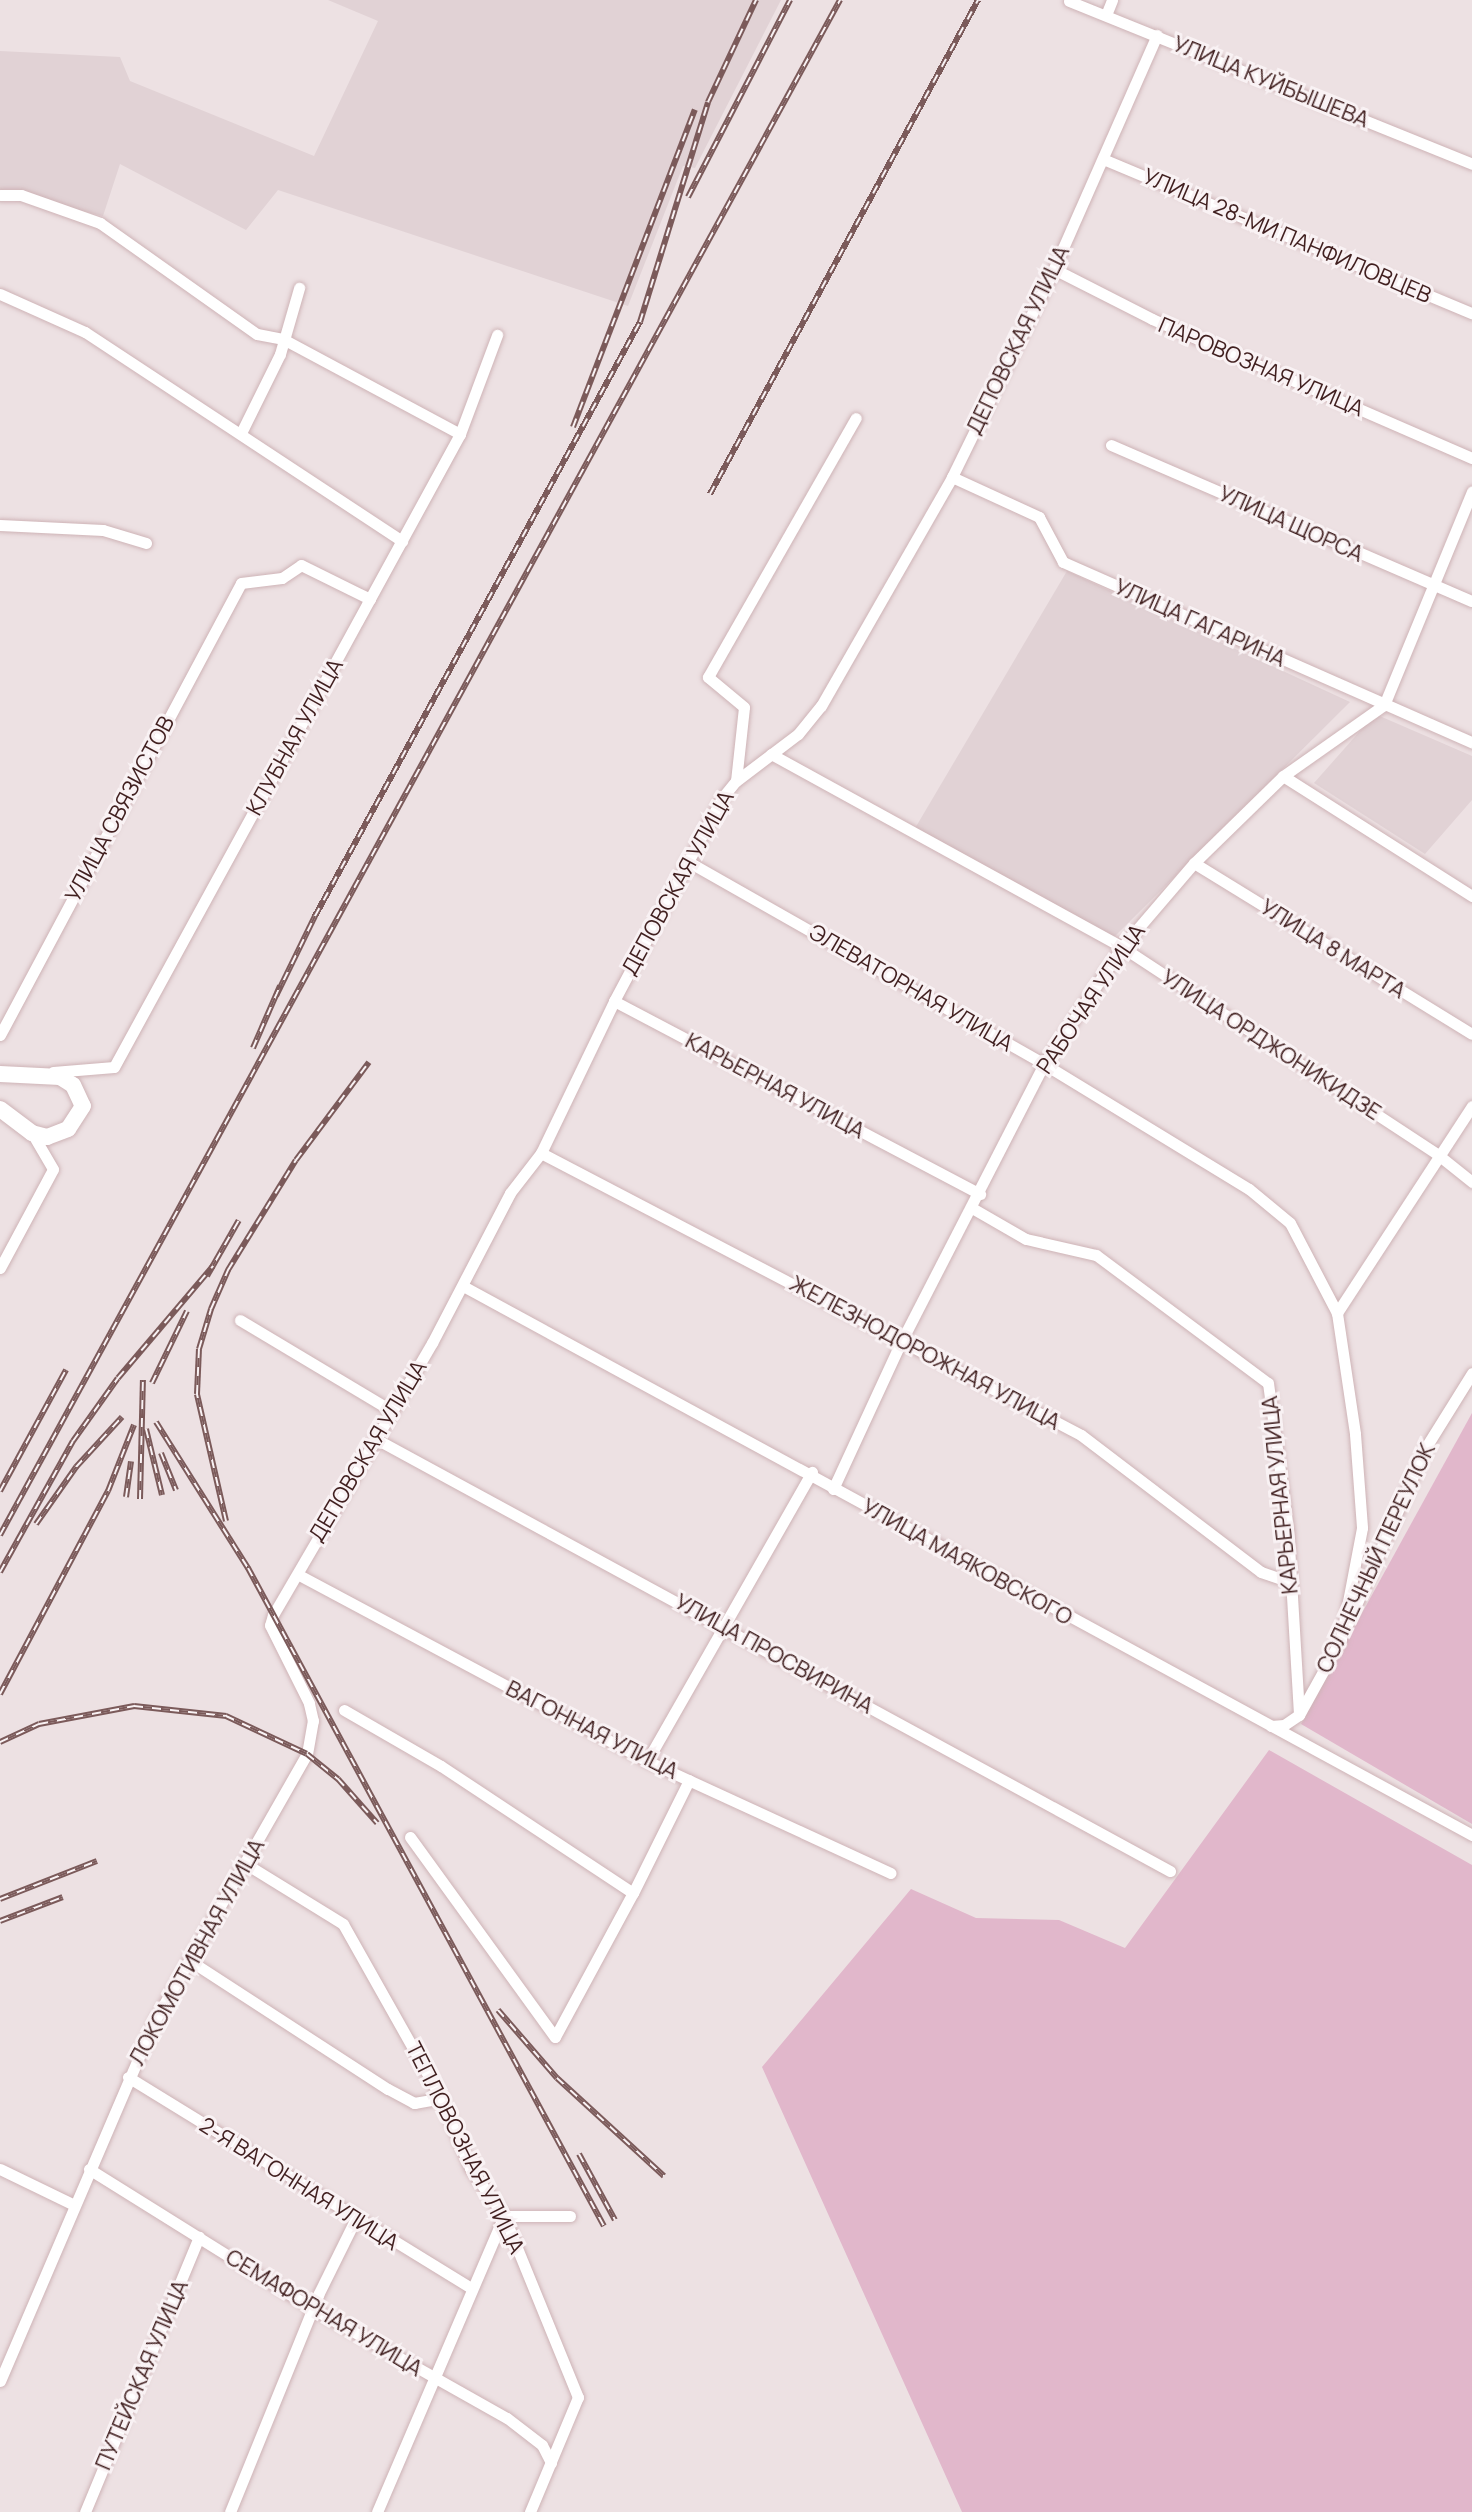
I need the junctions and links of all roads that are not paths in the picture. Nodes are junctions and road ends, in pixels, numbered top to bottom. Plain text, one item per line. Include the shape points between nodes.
1 (1112, 0) edge
2 (1069, 1) edge
3 (1106, 15) junction
4 (1157, 35) junction
5 (1103, 159) junction
6 (1472, 164) edge
7 (0, 195) edge
8 (1054, 269) junction
9 (299, 288) dead end
10 (0, 294) edge
11 (1472, 313) edge
12 (497, 335) dead end
13 (283, 339) junction
14 (856, 418) dead end
15 (241, 433) junction
16 (460, 434) junction
17 (1111, 445) dead end
18 (1472, 458) edge
19 (952, 477) junction
20 (1472, 491) edge
21 (0, 525) edge
22 (402, 541) junction
23 (146, 543) dead end
24 (1434, 586) junction
25 (370, 599) junction
26 (1472, 601) edge
27 (1384, 705) junction
28 (1472, 742) edge
29 (771, 754) junction
30 (1283, 776) junction
31 (736, 781) junction
32 (687, 861) junction
33 (1194, 863) junction
34 (1472, 896) edge
35 (1122, 947) junction
36 (614, 1001) junction
37 (1472, 1034) edge
38 (0, 1035) edge
39 (1044, 1064) junction
40 (40, 1073) junction
41 (0, 1074) edge
42 (1472, 1106) edge
43 (0, 1109) edge
44 (32, 1133) junction
45 (541, 1153) junction
46 (1437, 1154) junction
47 (1472, 1182) edge
48 (980, 1194) junction
49 (972, 1208) junction
50 (0, 1268) edge
51 (463, 1286) junction
52 (1337, 1313) junction
53 (240, 1320) dead end
54 (902, 1340) junction
55 (1472, 1373) edge
56 (392, 1411) junction
57 (376, 1439) junction
58 (812, 1472) junction
59 (833, 1489) junction
60 (299, 1575) junction
61 (1290, 1582) junction
62 (722, 1624) junction
63 (1340, 1643) junction
64 (344, 1710) dead end
65 (1299, 1715) junction
66 (1268, 1726) junction
67 (647, 1761) junction
68 (689, 1780) junction
69 (1472, 1835) edge
70 (410, 1837) dead end
71 (246, 1864) junction
72 (1170, 1871) dead end
73 (890, 1873) dead end
74 (633, 1893) junction
75 (189, 1960) junction
76 (128, 2077) junction
77 (441, 2098) junction
78 (0, 2169) edge
79 (89, 2169) junction
80 (74, 2205) junction
81 (504, 2216) junction
82 (570, 2216) dead end
83 (355, 2220) junction
84 (199, 2237) junction
85 (472, 2289) junction
86 (315, 2310) junction
87 (434, 2378) junction
88 (0, 2381) edge
89 (551, 2463) junction
90 (85, 2512) edge
91 (230, 2512) edge
92 (377, 2512) edge
93 (530, 2512) edge

1 - 3 street
2 - 3 street, УЛИЦА КУЙБЫШЕВА
3 - 4 street, УЛИЦА КУЙБЫШЕВА
4 - 5 street, ДЕПОВСКАЯ УЛИЦА
4 - 6 street, УЛИЦА КУЙБЫШЕВА
5 - 8 street, ДЕПОВСКАЯ УЛИЦА
5 - 11 street, УЛИЦА 28-МИ ПАНФИЛОВЦЕВ
7 - 13 street via 21,195 100,223 227,317 257,334
8 - 18 street, ПАРОВОЗНАЯ УЛИЦА via 1152,319
8 - 19 street, ДЕПОВСКАЯ УЛИЦА
9 - 13 street
10 - 15 street via 85,332
12 - 16 street, КЛУБНАЯ УЛИЦА
13 - 15 street
13 - 16 street
14 - 31 street via 708,677 744,707
15 - 22 street
16 - 22 street, КЛУБНАЯ УЛИЦА
17 - 24 street, УЛИЦА ЩОРСА
19 - 27 street, УЛИЦА ГАГАРИНА via 1039,517 1063,562
19 - 29 street, ДЕПОВСКАЯ УЛИЦА via 821,706 798,734
20 - 24 street
21 - 23 street via 103,530
22 - 25 street, КЛУБНАЯ УЛИЦА
24 - 26 street, УЛИЦА ЩОРСА
24 - 27 street
25 - 38 street, УЛИЦА СВЯЗИСТОВ via 301,565 282,578 241,583
25 - 40 street, КЛУБНАЯ УЛИЦА via 114,1067
27 - 28 street, УЛИЦА ГАГАРИНА
27 - 30 street, РАБОЧАЯ УЛИЦА
29 - 31 street, ДЕПОВСКАЯ УЛИЦА
29 - 35 street, УЛИЦА ОРДЖОНИКИДЗЕ
30 - 33 street, РАБОЧАЯ УЛИЦА
30 - 34 street
31 - 32 street, ДЕПОВСКАЯ УЛИЦА
32 - 36 street, ДЕПОВСКАЯ УЛИЦА
32 - 39 street, ЭЛЕВАТОРНАЯ УЛИЦА
33 - 35 street, РАБОЧАЯ УЛИЦА
33 - 37 street, УЛИЦА 8 МАРТА
35 - 39 street, РАБОЧАЯ УЛИЦА
35 - 46 street, УЛИЦА ОРДЖОНИКИДЗЕ
36 - 45 street, ДЕПОВСКАЯ УЛИЦА
36 - 48 street, КАРЬЕРНАЯ УЛИЦА
39 - 48 street, РАБОЧАЯ УЛИЦА
39 - 52 street, ЭЛЕВАТОРНАЯ УЛИЦА via 1249,1189 1290,1223
40 - 41 street
40 - 44 street via 73,1085 83,1106 64,1132
42 - 46 street
43 - 44 street
44 - 50 street via 53,1169
45 - 51 street, ДЕПОВСКАЯ УЛИЦА via 510,1193
45 - 54 street, ЖЕЛЕЗНОДОРОЖНАЯ УЛИЦА
46 - 47 street, УЛИЦА ОРДЖОНИКИДЗЕ
46 - 52 street
48 - 49 street, РАБОЧАЯ УЛИЦА
49 - 54 street, РАБОЧАЯ УЛИЦА
49 - 61 street, КАРЬЕРНАЯ УЛИЦА via 1026,1239 1096,1255 1268,1383
51 - 56 street, ДЕПОВСКАЯ УЛИЦА
51 - 58 street, УЛИЦА МАЯКОВСКОГО
52 - 63 street, ЭЛЕВАТОРНАЯ УЛИЦА via 1362,1528
53 - 56 street
54 - 59 street, РАБОЧАЯ УЛИЦА
54 - 61 street, ЖЕЛЕЗНОДОРОЖНАЯ УЛИЦА via 1081,1435 1261,1572
55 - 63 street, СОЛНЕЧНЫЙ ПЕРЕУЛОК via 1426,1447
56 - 57 street, ДЕПОВСКАЯ УЛИЦА
57 - 60 street, ДЕПОВСКАЯ УЛИЦА
57 - 62 street, УЛИЦА ПРОСВИРИНА
58 - 59 street, УЛИЦА МАЯКОВСКОГО
58 - 62 street
59 - 66 street, УЛИЦА МАЯКОВСКОГО
60 - 67 street, ВАГОННАЯ УЛИЦА
60 - 71 street, ЛОКОМОТИВНАЯ УЛИЦА via 270,1625 309,1703 313,1736
61 - 65 street, КАРЬЕРНАЯ УЛИЦА
62 - 67 street
62 - 72 street, УЛИЦА ПРОСВИРИНА
63 - 65 street, СОЛНЕЧНЫЙ ПЕРЕУЛОК
64 - 74 street via 441,1766
65 - 66 street via 1284,1725
66 - 69 street, УЛИЦА МАЯКОВСКОГО
67 - 68 street, ВАГОННАЯ УЛИЦА
68 - 73 street, ВАГОННАЯ УЛИЦА
68 - 74 street
70 - 74 street via 555,2037
71 - 75 street, ЛОКОМОТИВНАЯ УЛИЦА
71 - 77 street, ТЕПЛОВОЗНАЯ УЛИЦА via 343,1924
75 - 76 street, ЛОКОМОТИВНАЯ УЛИЦА
75 - 77 street via 388,2089 414,2103
76 - 79 street, ЛОКОМОТИВНАЯ УЛИЦА
76 - 83 street, 2-Я ВАГОННАЯ УЛИЦА
77 - 81 street, ТЕПЛОВОЗНАЯ УЛИЦА via 470,2168
78 - 80 street
79 - 80 street, ЛОКОМОТИВНАЯ УЛИЦА
79 - 84 street, СЕМАФОРНАЯ УЛИЦА
80 - 88 street, ЛОКОМОТИВНАЯ УЛИЦА
81 - 82 street
81 - 85 street
81 - 89 street, ТЕПЛОВОЗНАЯ УЛИЦА via 578,2397
83 - 85 street, 2-Я ВАГОННАЯ УЛИЦА
83 - 86 street
84 - 86 street, СЕМАФОРНАЯ УЛИЦА
84 - 90 street, ПУТЕЙСКАЯ УЛИЦА
85 - 87 street
86 - 87 street, СЕМАФОРНАЯ УЛИЦА
86 - 91 street
87 - 89 street, СЕМАФОРНАЯ УЛИЦА via 507,2418 542,2445
87 - 92 street
89 - 93 street

